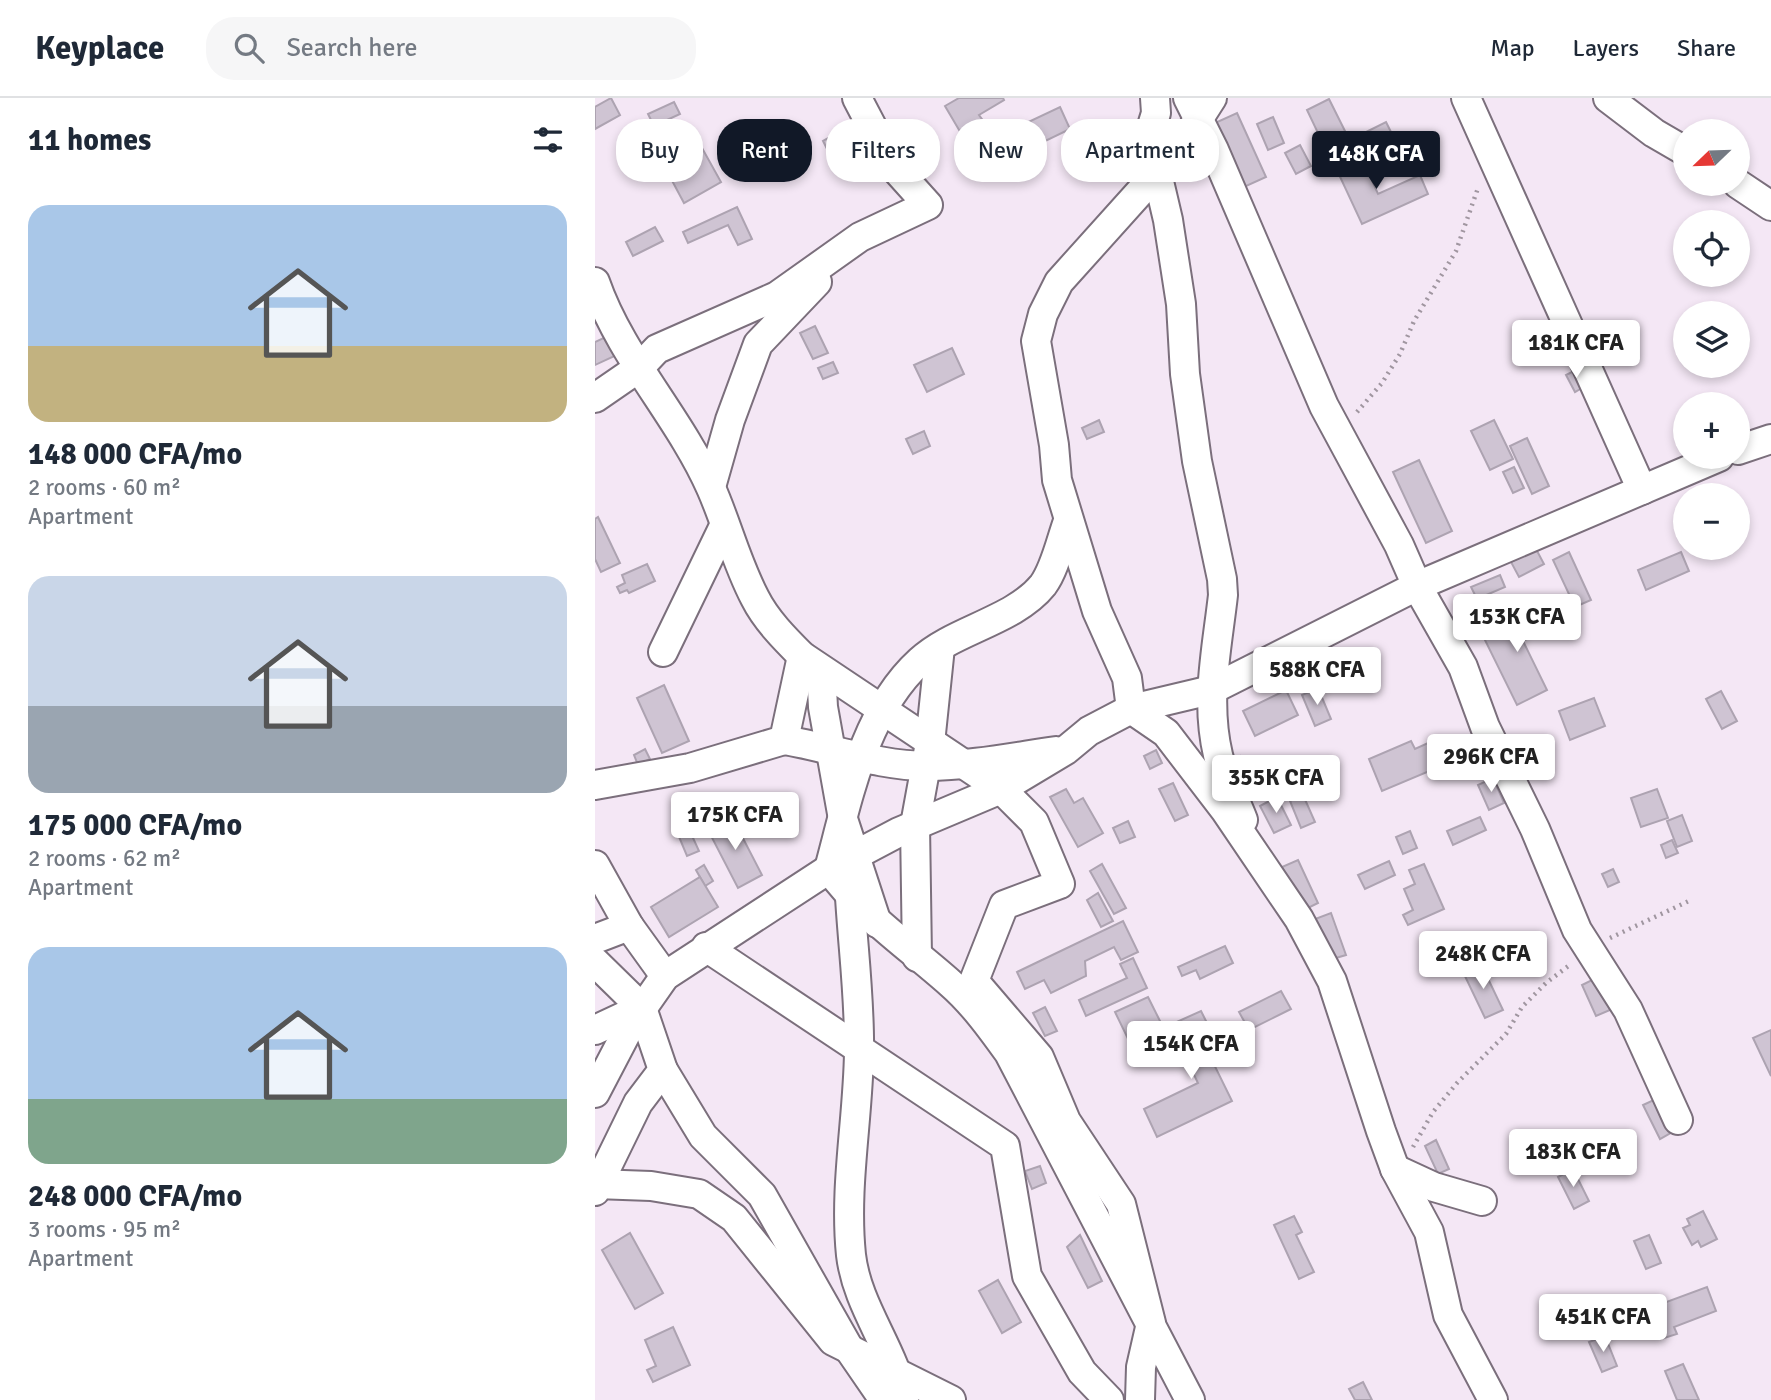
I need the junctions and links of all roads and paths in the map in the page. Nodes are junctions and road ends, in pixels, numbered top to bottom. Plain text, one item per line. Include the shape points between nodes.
1 (857, 98) edge
2 (1466, 98) edge
3 (1608, 98) edge
4 (1199, 105) edge
5 (1673, 144) edge
6 (1490, 153) junction
7 (1149, 182) edge
8 (1159, 182) edge
9 (1750, 192) edge
10 (1771, 206) edge
11 (860, 237) junction
12 (595, 282) edge
13 (640, 367) junction
14 (595, 398) edge
15 (1771, 439) edge
16 (1343, 441) junction
17 (1750, 446) edge
18 (1691, 469) edge
19 (711, 487) junction
20 (1642, 490) junction
21 (1068, 521) junction
22 (724, 526) junction
23 (1417, 586) junction
24 (940, 647) junction
25 (663, 652) dead end
26 (811, 663) junction
27 (1210, 690) junction
28 (1131, 709) junction
29 (880, 710) junction
30 (784, 740) junction
31 (831, 747) junction
32 (1066, 750) junction
33 (928, 754) junction
34 (863, 758) junction
35 (962, 763) junction
36 (595, 785) edge
37 (1001, 789) junction
38 (843, 819) junction
39 (915, 825) junction
40 (1255, 852) junction
41 (857, 854) junction
42 (595, 865) edge
43 (829, 869) junction
44 (850, 897) junction
45 (1691, 900) dead end
46 (629, 926) junction
47 (878, 926) junction
48 (595, 939) edge
49 (706, 947) junction
50 (1590, 949) junction
51 (917, 957) junction
52 (595, 962) edge
53 (665, 976) junction
54 (642, 1008) junction
55 (595, 1030) edge
56 (859, 1049) junction
57 (663, 1070) junction
58 (595, 1093) edge
59 (1678, 1120) dead end
60 (1395, 1169) junction
61 (596, 1186) edge
62 (1482, 1201) dead end
63 (1151, 1323) junction
64 (851, 1352) junction
65 (901, 1387) edge
66 (884, 1400) edge
67 (951, 1400) edge
68 (1109, 1400) edge
69 (1140, 1400) edge
70 (1190, 1400) edge
71 (1493, 1400) edge

1 - 11 street via 892,166 928,205
2 - 6 street
3 - 5 street
4 - 16 street via 1214,150
6 - 16 path via 1456,251 1383,383 1350,422
6 - 20 street
7 - 21 street via 1059,282 1036,341 1057,480
8 - 27 street via 1181,304 1197,461 1222,579
9 - 10 street
11 - 13 street via 776,296 657,349
11 - 19 street via 758,344
12 - 13 street via 618,336
13 - 14 street
13 - 19 street
15 - 17 street
16 - 23 street
18 - 20 street
19 - 22 street
20 - 23 street
21 - 24 street via 1044,584 1027,600
21 - 28 street via 1097,611 1127,678
22 - 25 street
22 - 26 street via 756,600 779,632
23 - 27 street
23 - 50 street via 1463,667 1502,765
24 - 29 street via 920,661
24 - 33 street
26 - 29 street
26 - 30 street
26 - 31 street
27 - 28 street
27 - 40 street via 1219,758
28 - 32 street via 1089,731
28 - 40 street via 1166,733
29 - 33 street
29 - 34 street
30 - 31 street
30 - 36 street via 690,768
31 - 34 street
31 - 38 street
32 - 35 street
32 - 37 street
33 - 34 street
33 - 35 street
33 - 39 street
34 - 38 street
35 - 37 street
37 - 39 street
37 - 63 street via 1034,822 1060,884 1003,905 974,981 1039,1057 1066,1121 1121,1205
38 - 41 street
38 - 43 street
39 - 41 street
39 - 51 street
40 - 60 street via 1332,981
41 - 43 street
41 - 47 street
42 - 46 street
43 - 44 street
43 - 49 street
44 - 47 street
44 - 56 street
45 - 50 path
46 - 48 street
46 - 53 street
47 - 51 street
49 - 53 street
49 - 56 street
50 - 59 street via 1629,1010
50 - 60 path via 1522,1007 1506,1034 1433,1112
51 - 63 street via 980,1014 1009,1053
52 - 54 street
53 - 54 street
54 - 55 street
54 - 57 street
54 - 58 street
56 - 65 street via 847,1196 851,1259
56 - 68 street via 1005,1146 1027,1276 1082,1372
57 - 61 street via 638,1103
57 - 64 street via 703,1136 762,1195
60 - 62 street
60 - 71 street via 1429,1232 1448,1315
61 - 64 street via 651,1186 699,1194 734,1218 818,1325
63 - 69 street via 1141,1367
63 - 70 street
64 - 65 street
64 - 66 street
65 - 67 street

